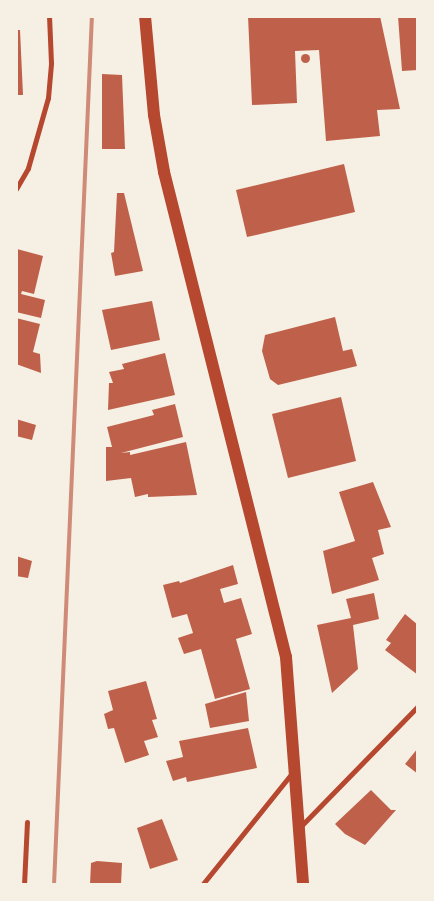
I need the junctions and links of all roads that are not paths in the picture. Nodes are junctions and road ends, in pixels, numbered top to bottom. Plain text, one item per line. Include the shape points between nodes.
1 (49, 16) edge
2 (145, 16) edge
3 (16, 189) edge
4 (418, 706) edge
5 (297, 766) junction
6 (27, 822) dead end
7 (300, 826) junction
8 (24, 885) edge
9 (202, 885) edge
10 (303, 885) edge

1 - 3 street via 51,63 48,98 31,159
2 - 5 main road via 153,106 164,172 190,285 273,595 286,657
4 - 7 street
5 - 7 main road
5 - 9 street
6 - 8 street
7 - 10 main road

